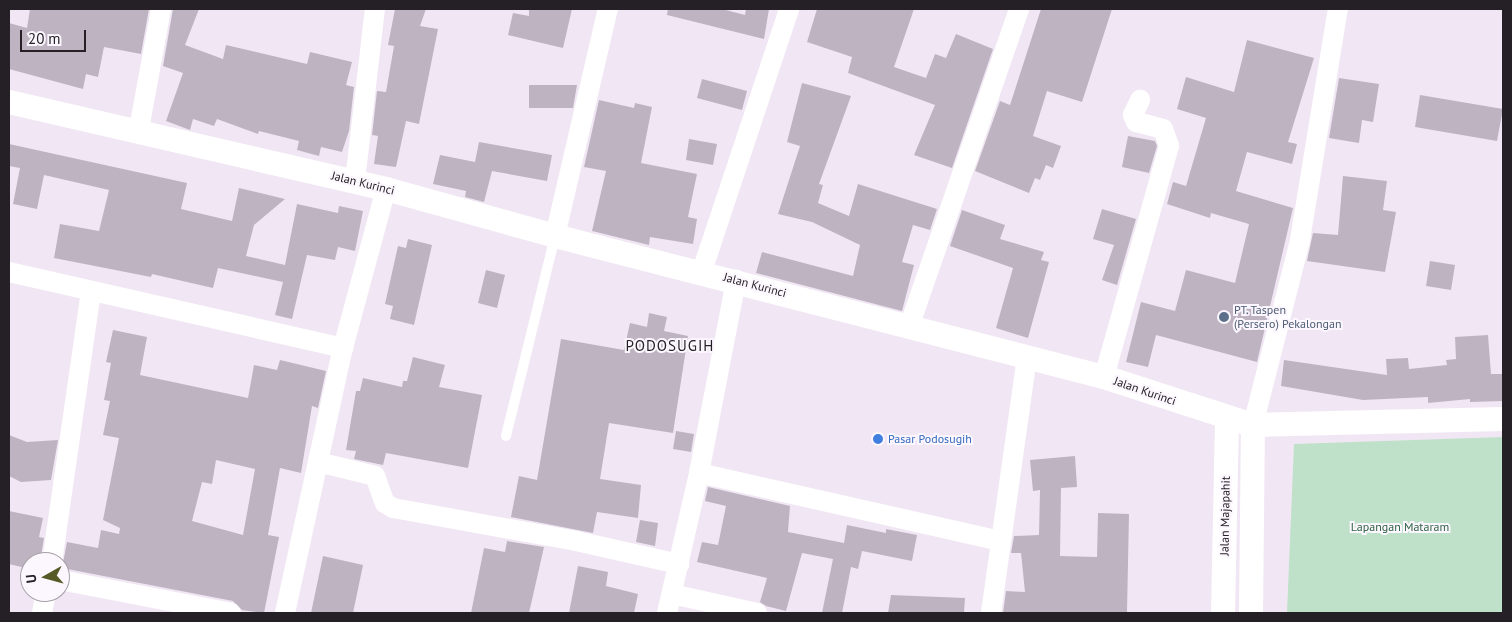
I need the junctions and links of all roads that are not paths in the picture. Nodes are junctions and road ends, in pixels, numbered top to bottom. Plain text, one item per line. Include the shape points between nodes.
1 (161, 9) edge
2 (375, 9) edge
3 (608, 9) edge
4 (789, 9) edge
5 (1019, 9) edge
6 (1338, 9) edge
7 (1140, 100) dead end
8 (9, 102) edge
9 (139, 129) junction
10 (355, 181) junction
11 (386, 189) junction
12 (555, 236) junction
13 (702, 271) junction
14 (9, 272) edge
15 (736, 280) junction
16 (91, 292) junction
17 (909, 327) junction
18 (343, 348) junction
19 (1027, 358) junction
20 (1104, 377) junction
21 (1227, 418) junction
22 (1503, 419) edge
23 (1253, 425) junction
24 (506, 436) dead end
25 (318, 462) junction
26 (699, 473) junction
27 (1000, 541) junction
28 (53, 552) edge
29 (679, 564) junction
30 (70, 582) edge
31 (670, 604) edge
32 (230, 613) edge
33 (285, 613) edge
34 (757, 613) edge
35 (991, 613) edge
36 (1223, 613) edge
37 (1251, 613) edge

1 - 9 street
2 - 10 street
3 - 12 street
4 - 13 street
5 - 17 street
6 - 23 street via 1300,240
7 - 20 street via 1133,115 1136,122 1163,130 1169,146
8 - 9 street, Jalan Kurinci
9 - 10 street, Jalan Kurinci
10 - 11 street, Jalan Kurinci
11 - 12 street, Jalan Kurinci
11 - 18 street
12 - 13 street, Jalan Kurinci
12 - 24 lane
13 - 15 street, Jalan Kurinci
14 - 16 street
15 - 17 street, Jalan Kurinci
15 - 26 street
16 - 18 street
16 - 28 street
17 - 19 street, Jalan Kurinci
18 - 25 street
19 - 20 street, Jalan Kurinci
19 - 27 street
20 - 21 street, Jalan Kurinci
21 - 23 street, Jalan Kurinci
21 - 36 street, Jalan Majapahit
22 - 23 street, Jalan Kurinci
23 - 37 street
25 - 29 street via 375,476 385,503 393,508 576,541
25 - 33 street
26 - 27 street
26 - 29 street
27 - 35 street
29 - 31 street
30 - 32 street
31 - 34 street

